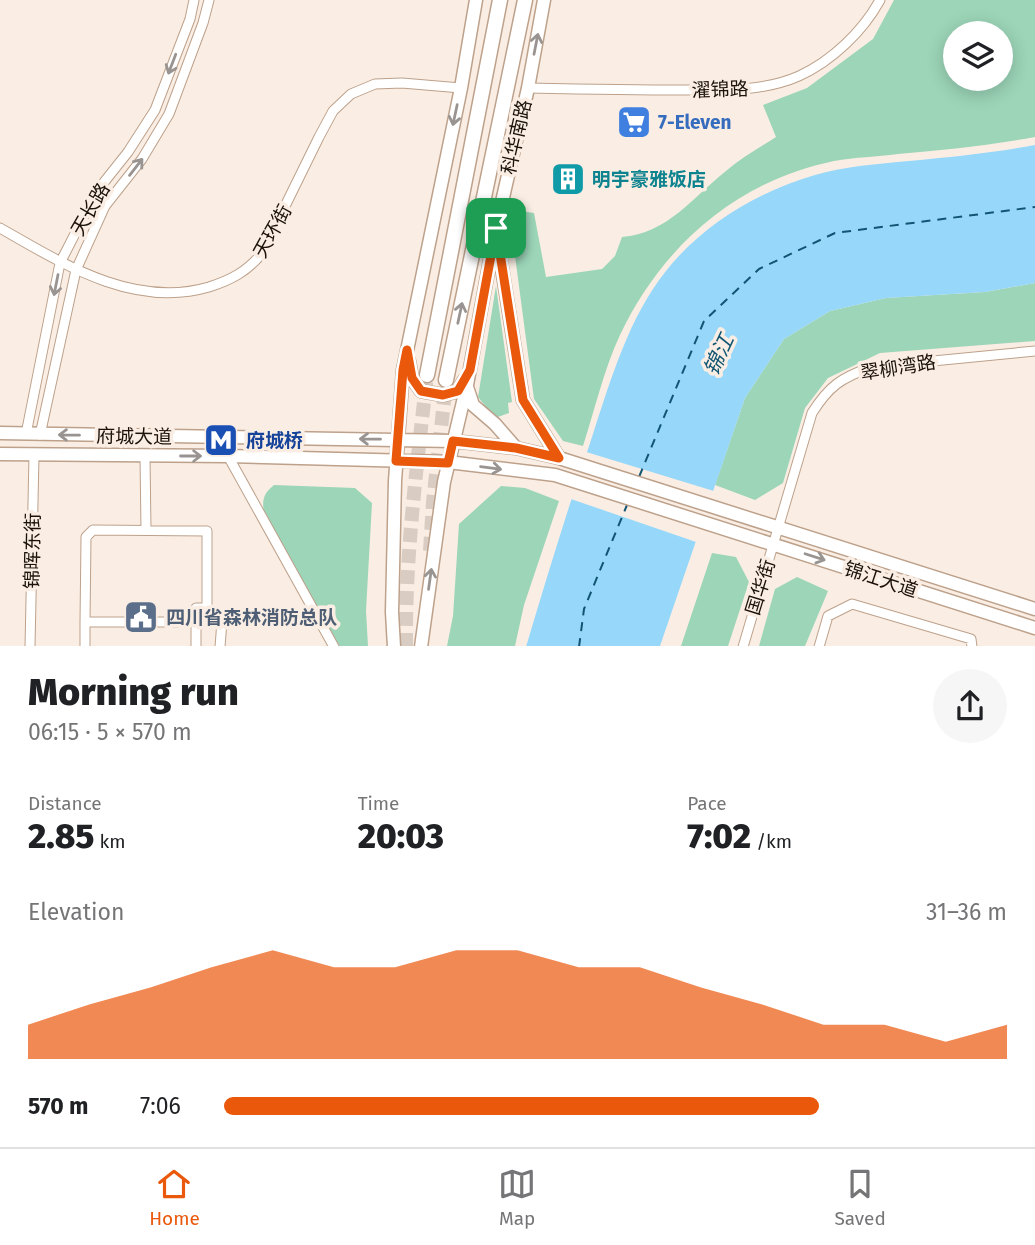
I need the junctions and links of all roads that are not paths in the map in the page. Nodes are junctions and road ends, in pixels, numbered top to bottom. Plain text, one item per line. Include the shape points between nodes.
1 (194, 0) edge
2 (209, 0) edge
3 (476, 0) edge
4 (500, 0) edge
5 (525, 0) edge
6 (544, 0) edge
7 (880, 0) edge
8 (461, 88) junction
9 (527, 88) junction
10 (0, 228) edge
11 (496, 228) junction
12 (60, 263) junction
13 (76, 270) junction
14 (407, 350) junction
15 (1035, 351) edge
16 (470, 370) junction
17 (427, 375) tunnel mouth
18 (446, 380) tunnel mouth
19 (467, 385) junction
20 (0, 433) edge
21 (26, 434) junction
22 (40, 435) junction
23 (398, 439) junction
24 (453, 441) junction
25 (516, 448) junction
26 (0, 454) edge
27 (34, 455) junction
28 (145, 456) junction
29 (228, 456) junction
30 (559, 458) junction
31 (396, 461) junction
32 (448, 463) junction
33 (731, 513) joint
34 (778, 528) junction
35 (146, 530) junction
36 (727, 530) joint
37 (773, 544) junction
38 (1035, 609) edge
39 (316, 615) junction
40 (85, 622) junction
41 (196, 622) junction
42 (1035, 628) edge
43 (30, 646) edge
44 (85, 646) edge
45 (196, 646) edge
46 (220, 646) edge
47 (334, 646) edge
48 (394, 646) edge
49 (421, 646) edge
50 (743, 646) edge
51 (819, 646) edge
52 (972, 646) edge

1 -> 12 street, 天长路 via 155,110 97,191
13 -> 2 street, 天长路 via 105,206 142,159 169,114
3 - 8 main road
4 - 17 highway
18 -> 5 highway, 科华南路
9 -> 6 main road, 科华南路
7 - 9 street, 濯锦路 via 841,48 800,76 764,87
8 - 13 street, 天环街 via 375,84 351,94 333,111 262,253 250,268 224,282 193,292 164,294 134,290
8 -> 14 main road
9 - 11 main road, 科华南路
10 - 12 street, 天环街
11 - 16 main road, 科华南路
11 - 30 main road via 523,400
12 - 13 street, 天环街
12 -> 21 street, 天长路
13 - 22 street, 天长路
14 - 16 main road via 412,378 421,391 443,395 458,391
14 - 23 main road
15 - 34 street, 翠柳湾路 via 871,367 846,377 826,392 812,413
16 - 19 main road, 科华南路
19 - 24 main road, 科华南路
19 - 25 main road via 473,405
20 - 21 main road, 府城大道
21 - 22 main road, 府城大道
23 -> 22 main road, 府城大道
23 - 24 main road, 府城大道
23 - 31 main road
24 - 25 main road, 府城大道
24 - 32 main road, 科华南路
25 - 30 main road, 府城大道
26 - 27 main road, 府城大道
27 - 28 main road, 府城大道
27 - 43 street, 锦晖东街
28 -> 29 main road, 府城大道
28 - 35 street
29 - 31 main road, 府城大道
29 - 39 street
30 - 33 main road, 府城大道
31 - 32 main road, 府城大道
31 - 48 main road
32 -> 36 main road, 府城大道 via 555,475
49 -> 32 main road, 科华南路
33 - 34 main road, 锦江大道
34 - 37 street, 国华街
34 - 38 main road, 锦江大道
35 - 40 street via 93,530 86,537
35 - 41 street via 206,531 207,608 196,608
36 - 37 main road, 锦江大道
37 -> 42 main road, 锦江大道
37 - 50 street, 国华街
39 - 46 street via 222,621
39 - 47 street
40 - 41 street
40 - 44 street
41 - 45 street
51 - 52 street via 828,616 852,604 971,639

